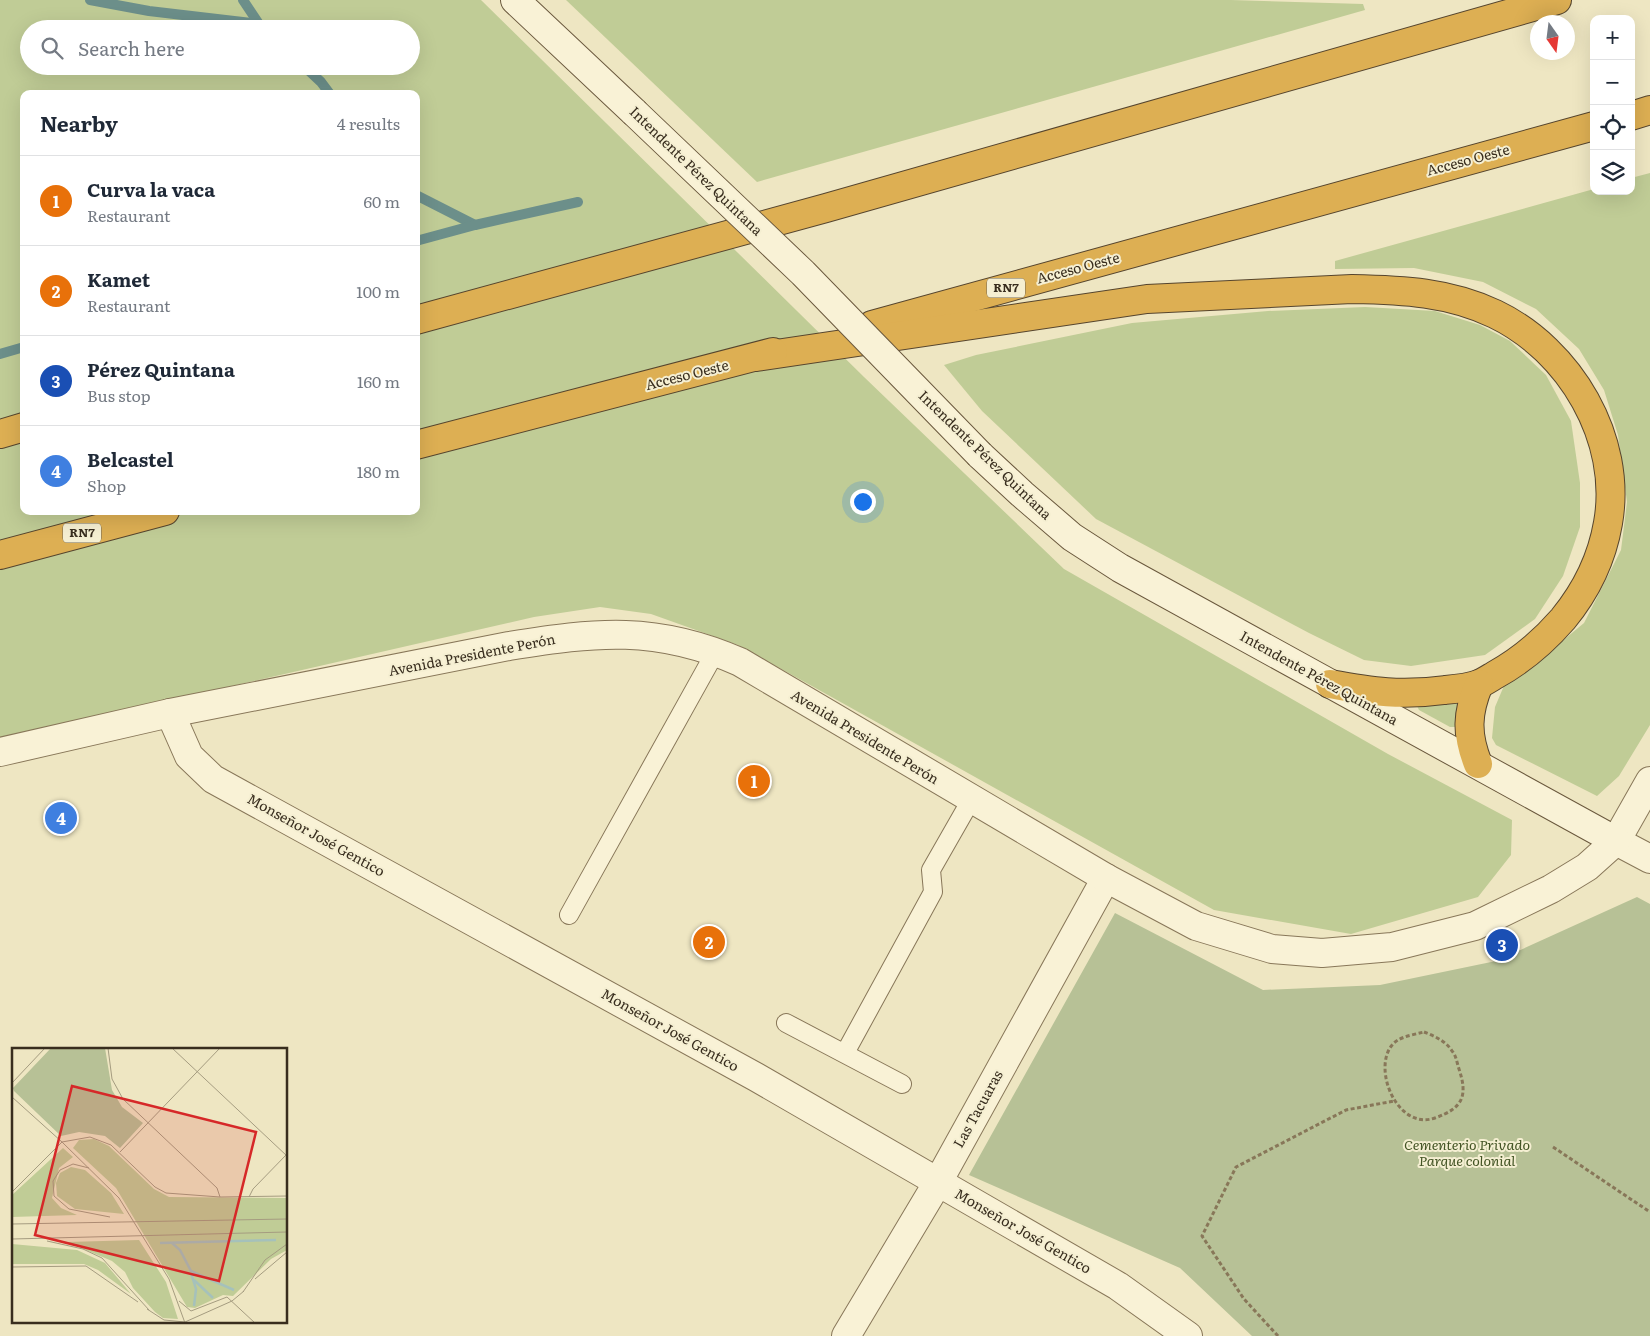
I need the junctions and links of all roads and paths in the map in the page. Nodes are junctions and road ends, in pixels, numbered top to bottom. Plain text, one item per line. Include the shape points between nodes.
1 (515, 0) edge
2 (1557, 0) edge
3 (1650, 110) edge
4 (1635, 115) edge
5 (1590, 127) edge
6 (420, 319) edge
7 (756, 357) junction
8 (20, 428) edge
9 (0, 434) edge
10 (420, 444) edge
11 (150, 515) edge
12 (0, 554) edge
13 (716, 651) junction
14 (1330, 684) junction
15 (1479, 684) junction
16 (170, 714) junction
17 (0, 752) edge
18 (1478, 764) junction
19 (1650, 781) edge
20 (971, 800) junction
21 (1616, 841) junction
22 (1650, 859) edge
23 (1106, 878) junction
24 (569, 915) dead end
25 (786, 1023) dead end
26 (845, 1053) junction
27 (902, 1084) dead end
28 (1394, 1101) junction
29 (1553, 1147) dead end
30 (938, 1182) junction
31 (1650, 1212) edge
32 (846, 1336) edge
33 (1188, 1336) edge
34 (1278, 1336) edge

1 - 14 street, Intendente Pérez Quintana, bridge via 803,273 980,455 1065,531 1156,589
2 - 6 highway via 826,208
3 - 4 highway
5 - 7 highway, Acceso Oeste / RN7
7 - 10 highway, Acceso Oeste / RN7
7 - 15 highway via 1148,299 1380,289 1441,295 1496,315 1548,351 1586,400 1607,460 1610,493 1608,523 1601,549 1577,602 1536,648
8 - 9 highway
11 - 12 highway, RN7
13 - 16 street, Avenida Presidente Perón via 678,640 635,634 564,637
13 - 20 street, Avenida Presidente Perón via 740,662
13 - 24 lane
14 - 15 highway via 1396,694
14 - 18 street, Intendente Pérez Quintana
15 - 18 highway via 1468,723
16 - 17 street, Avenida Presidente Perón
16 - 30 street, Monseñor José Gentico via 189,756 213,779 756,1077
18 - 21 street, Intendente Pérez Quintana
19 - 21 street, Avenida Presidente Perón
20 - 23 street, Avenida Presidente Perón
20 - 26 lane via 931,870 933,892
21 - 22 street, Intendente Pérez Quintana
21 - 23 street, Avenida Presidente Perón via 1580,871 1551,889 1475,926 1392,947 1322,953 1272,949 1196,926
23 - 30 street, Las Tacuaras
25 - 26 lane
26 - 27 lane
28 - 28 path via 1404,1113 1419,1120 1434,1119 1457,1107 1464,1094 1452,1050 1438,1038 1424,1032 1397,1040 1388,1052 1384,1067
28 - 34 path via 1346,1110 1236,1167 1202,1236 1244,1299
29 - 31 path
30 - 32 street, Las Tacuaras
30 - 33 street, Monseñor José Gentico via 1118,1286

